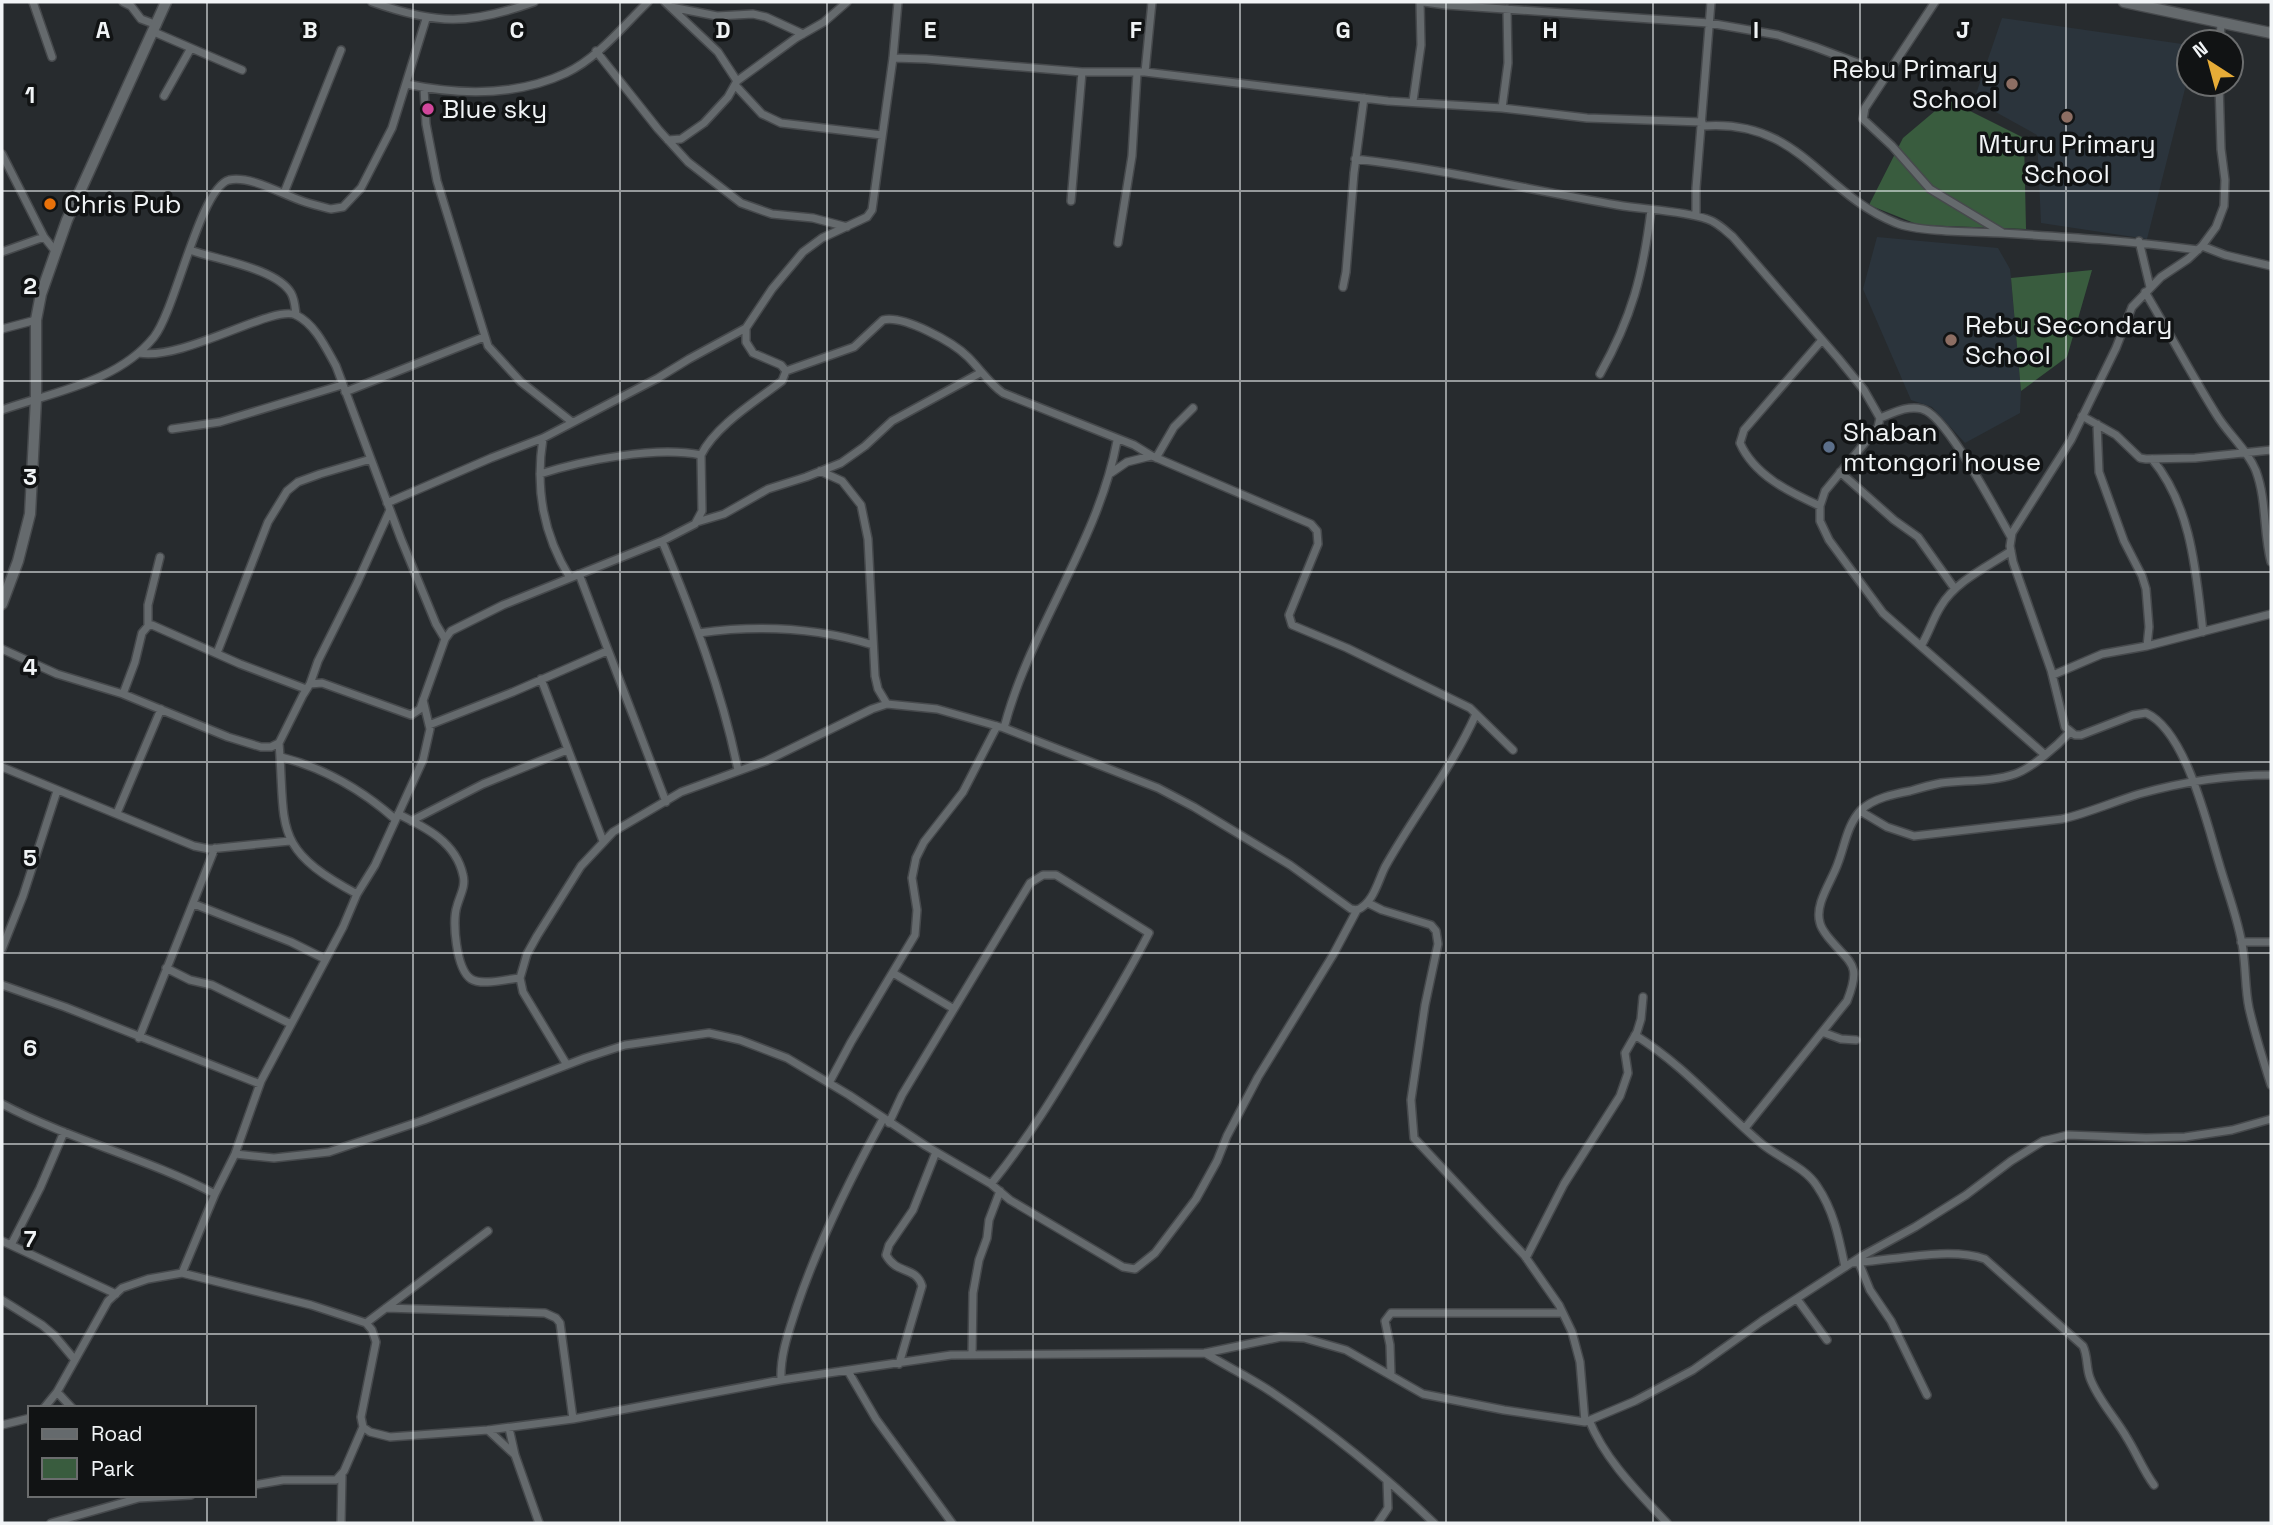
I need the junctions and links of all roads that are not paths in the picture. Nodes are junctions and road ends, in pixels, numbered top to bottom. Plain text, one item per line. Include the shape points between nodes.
1 (33, 2) edge
2 (123, 2) edge
3 (166, 2) edge
4 (372, 2) edge
5 (534, 2) edge
6 (648, 2) edge
7 (847, 2) edge
8 (898, 2) edge
9 (1152, 2) edge
10 (1422, 2) edge
11 (1711, 2) edge
12 (1935, 2) edge
13 (2129, 2) edge
14 (668, 4) edge
15 (1507, 9) junction
16 (426, 19) junction
17 (1709, 23) junction
18 (2221, 23) junction
19 (2221, 28) edge
20 (155, 29) junction
21 (2271, 33) edge
22 (803, 34) junction
23 (191, 48) junction
24 (341, 50) dead end
25 (596, 51) junction
26 (52, 57) dead end
27 (893, 58) junction
28 (242, 71) dead end
29 (1082, 72) junction
30 (1141, 73) junction
31 (1887, 74) junction
32 (736, 83) junction
33 (406, 84) junction
34 (424, 88) junction
35 (164, 96) dead end
36 (1364, 98) junction
37 (2219, 98) edge
38 (1413, 101) junction
39 (1502, 108) junction
40 (1702, 124) junction
41 (882, 135) junction
42 (668, 140) junction
43 (2, 154) edge
44 (1355, 159) junction
45 (5, 170) edge
46 (284, 193) junction
47 (1071, 201) dead end
48 (1651, 211) junction
49 (1696, 216) junction
50 (847, 227) junction
51 (2003, 233) junction
52 (44, 237) junction
53 (2139, 241) junction
54 (1118, 243) dead end
55 (2200, 248) junction
56 (190, 250) junction
57 (2, 252) edge
58 (56, 252) junction
59 (2271, 266) edge
60 (1343, 287) dead end
61 (2147, 289) junction
62 (296, 315) junction
63 (36, 320) junction
64 (746, 328) junction
65 (2, 329) edge
66 (484, 337) junction
67 (1822, 340) junction
68 (139, 353) junction
69 (786, 371) junction
70 (980, 373) junction
71 (1600, 374) dead end
72 (344, 388) junction
73 (36, 399) junction
74 (1193, 408) dead end
75 (2, 410) edge
76 (2082, 416) junction
77 (1880, 418) junction
78 (572, 422) junction
79 (2097, 424) junction
80 (172, 429) dead end
81 (543, 438) junction
82 (1117, 440) junction
83 (2271, 450) edge
84 (2246, 453) junction
85 (701, 456) junction
86 (1154, 457) junction
87 (371, 459) junction
88 (2152, 459) junction
89 (820, 471) junction
90 (1840, 472) junction
91 (1111, 473) junction
92 (540, 474) junction
93 (389, 506) junction
94 (1819, 506) junction
95 (696, 523) junction
96 (2011, 538) junction
97 (662, 541) junction
98 (2011, 551) junction
99 (160, 557) dead end
100 (2271, 562) edge
101 (579, 574) junction
102 (570, 578) junction
103 (1955, 589) junction
104 (2, 604) edge
105 (2271, 614) edge
106 (148, 626) junction
107 (2203, 632) junction
108 (699, 633) junction
109 (444, 639) junction
110 (873, 645) junction
111 (1922, 646) junction
112 (2147, 646) junction
113 (2, 649) edge
114 (607, 651) junction
115 (217, 653) junction
116 (2053, 675) junction
117 (541, 679) junction
118 (308, 687) junction
119 (123, 694) junction
120 (423, 700) junction
121 (887, 704) junction
122 (161, 709) junction
123 (1476, 713) junction
124 (429, 725) junction
125 (1001, 727) junction
126 (2070, 732) junction
127 (279, 743) junction
128 (567, 750) junction
129 (1513, 750) dead end
130 (2044, 754) junction
131 (281, 757) junction
132 (2, 767) edge
133 (738, 770) junction
134 (2271, 775) edge
135 (2193, 781) junction
136 (57, 790) junction
137 (666, 802) junction
138 (1860, 811) junction
139 (117, 813) junction
140 (397, 817) junction
141 (411, 821) junction
142 (290, 841) junction
143 (603, 841) junction
144 (215, 848) junction
145 (357, 894) junction
146 (1368, 903) junction
147 (194, 904) junction
148 (1357, 910) junction
149 (2241, 942) junction
150 (2271, 942) edge
151 (2, 949) edge
152 (325, 959) junction
153 (166, 968) junction
154 (893, 973) junction
155 (520, 978) junction
156 (2, 985) edge
157 (1643, 997) dead end
158 (954, 1010) junction
159 (292, 1024) junction
160 (1822, 1032) junction
161 (1635, 1035) junction
162 (139, 1038) junction
163 (1856, 1040) dead end
164 (567, 1065) junction
165 (830, 1083) junction
166 (260, 1084) junction
167 (2271, 1085) edge
168 (2, 1104) edge
169 (2271, 1119) edge
170 (886, 1121) junction
171 (1745, 1128) junction
172 (64, 1132) junction
173 (936, 1152) junction
174 (234, 1154) junction
175 (991, 1184) junction
176 (1000, 1191) junction
177 (215, 1194) junction
178 (488, 1231) dead end
179 (2, 1241) edge
180 (11, 1245) junction
181 (1526, 1258) junction
182 (1852, 1264) junction
183 (182, 1273) junction
184 (116, 1294) junction
185 (1797, 1299) junction
186 (2, 1300) edge
187 (386, 1308) junction
188 (1562, 1313) junction
189 (366, 1323) junction
190 (1827, 1340) dead end
191 (1205, 1353) junction
192 (972, 1355) junction
193 (75, 1360) junction
194 (898, 1364) junction
195 (848, 1371) junction
196 (1391, 1375) junction
197 (781, 1380) junction
198 (57, 1392) junction
199 (1927, 1395) dead end
200 (46, 1406) edge
201 (70, 1406) edge
202 (28, 1418) edge
203 (573, 1419) junction
204 (1587, 1421) junction
205 (2, 1425) edge
206 (363, 1427) junction
207 (509, 1428) junction
208 (488, 1430) junction
209 (516, 1455) junction
210 (342, 1474) junction
211 (1387, 1481) junction
212 (256, 1485) edge
213 (2154, 1485) dead end
214 (146, 1497) edge
215 (73, 1519) edge
216 (51, 1523) edge
217 (341, 1523) edge
218 (539, 1523) edge
219 (952, 1523) edge
220 (1378, 1523) edge
221 (1434, 1523) edge
222 (1667, 1523) edge

1 - 26 street
2 - 20 street
3 - 20 main road
4 - 16 street
5 - 16 street via 500,14
6 - 25 street
7 - 22 street
8 - 27 street
9 - 30 street
10 - 15 street
10 - 38 street
11 - 17 street
12 - 31 street
13 - 18 main road
14 - 22 street via 718,16 753,14
14 - 32 street via 718,52
15 - 17 street
15 - 39 street via 1508,63
16 - 33 street
17 - 31 street via 1778,36
17 - 40 street
18 - 19 street
18 - 21 main road
20 - 23 street
20 - 58 main road
22 - 32 street
23 - 28 street
23 - 35 street
24 - 46 street
25 - 34 street via 566,73 515,88 478,93
25 - 42 street
27 - 29 street
27 - 41 street
29 - 30 street
29 - 47 street
30 - 36 street
30 - 54 street
31 - 51 street via 1863,113 1865,122 1930,189
32 - 41 street via 762,114 781,124
32 - 42 street via 704,123 681,139
33 - 34 street
33 - 46 street via 391,128 351,200 331,209
34 - 66 street via 437,181
36 - 38 street
36 - 44 street
37 - 55 street via 2224,206
38 - 39 street
39 - 40 street
40 - 49 street
40 - 51 street via 1743,128 1784,142 1854,199 1898,224
41 - 50 street via 872,210
42 - 50 street via 688,162 741,203 772,214
43 - 45 street
44 - 48 street via 1445,171
44 - 60 street
45 - 52 street
46 - 56 street via 232,179 221,183
48 - 49 street
48 - 71 street via 1637,294
49 - 67 street via 1710,219 1733,237
50 - 64 street via 803,252
51 - 53 street
52 - 57 street
52 - 58 street
53 - 55 street
53 - 61 street
55 - 59 street
55 - 61 street
56 - 62 street via 275,278 291,293
56 - 68 street via 168,312
58 - 63 main road
61 - 76 street via 2132,307
61 - 84 street via 2216,414
62 - 68 street via 269,316 160,354
62 - 72 street via 325,346
63 - 65 street
63 - 73 main road
64 - 69 street via 746,342 753,353
64 - 78 street
66 - 72 street
66 - 78 street via 494,355 521,382
67 - 77 street via 1864,390
67 - 94 street via 1744,430 1740,443 1771,480
68 - 73 street via 87,382
69 - 70 street via 854,347 889,318 952,344
69 - 85 street via 782,381 709,440
70 - 82 street via 1003,393
70 - 89 street via 892,421 857,452
72 - 80 street via 220,422
72 - 87 street
73 - 75 street
73 - 104 main road via 30,514
74 - 86 street
76 - 79 street
76 - 96 street
77 - 90 street via 1878,427
77 - 96 street via 1919,408 1935,416 1968,461
78 - 81 street
79 - 88 street via 2123,440 2140,458
79 - 112 street via 2099,472 2146,589
81 - 92 street
81 - 93 street
82 - 86 street
82 - 91 street
83 - 84 street
84 - 88 street
84 - 100 street via 2261,489
85 - 92 street via 682,452 618,457
85 - 95 street via 702,511
86 - 91 street via 1127,461
86 - 123 street via 1300,519 1317,531 1318,544 1289,615 1292,625
87 - 93 street
87 - 115 street via 298,482 287,491 268,522
88 - 107 street via 2170,483 2190,538
89 - 95 street via 768,489 724,514
89 - 110 street via 842,481 861,505 868,539
90 - 94 street
90 - 103 street via 1918,537
91 - 125 street
92 - 102 street via 550,541
93 - 109 street
93 - 118 street
94 - 111 street via 1829,540 1854,575 1883,614
95 - 97 street
96 - 98 street
97 - 101 street
97 - 108 street
98 - 103 street
98 - 116 street
99 - 106 street via 149,597
101 - 102 street
101 - 114 street
102 - 109 street via 503,605
103 - 111 street via 1941,606
105 - 107 street
106 - 115 street
106 - 119 street
107 - 112 street
108 - 110 street via 733,628 800,631
108 - 133 street
109 - 120 street
110 - 121 street via 878,689
111 - 130 street
112 - 116 street via 2102,654
113 - 119 street via 57,674
114 - 117 street
114 - 137 street
115 - 118 street
116 - 126 street
117 - 124 street
117 - 128 street
118 - 120 street via 322,683 411,715
118 - 127 street
119 - 122 street
120 - 124 street
121 - 125 street via 937,709
121 - 133 street
122 - 127 street via 246,743 271,747
122 - 139 street
123 - 129 street
123 - 146 street
124 - 140 street via 423,760
125 - 148 street via 1158,788
125 - 154 street via 916,858 912,878 915,935
126 - 130 street
126 - 135 street via 2081,735 2146,713 2167,731
127 - 131 street
128 - 141 street via 483,784
128 - 143 street
130 - 138 street via 2018,773 1893,794
131 - 140 street via 334,776
131 - 142 street via 283,814
132 - 136 street
133 - 137 street
134 - 135 street
135 - 138 street via 2062,819 1914,836
135 - 149 street
136 - 139 street
136 - 151 street
137 - 143 street
138 - 160 street via 1819,910 1824,932 1856,975 1847,1001
139 - 144 street via 194,846
140 - 141 street
140 - 145 street
141 - 155 street via 446,843 463,872 463,892 454,920 465,972 482,981
142 - 144 street
142 - 145 street via 308,863
143 - 155 street via 559,898 527,954
144 - 147 street
145 - 152 street
146 - 148 street
146 - 181 street via 1431,925 1438,936 1411,1100 1414,1138
147 - 152 street
147 - 153 street
148 - 176 street via 1258,1077 1196,1199 1142,1265 1135,1269 1124,1266
149 - 150 street
149 - 167 street via 2245,988
152 - 159 street
153 - 159 street
153 - 162 street
154 - 158 street
154 - 165 street
155 - 164 street via 528,1001
156 - 162 street
157 - 161 street
158 - 170 street
158 - 175 street via 1025,890 1042,875 1056,875 1149,933 1046,1110
159 - 166 street
160 - 163 street
160 - 171 street
161 - 171 street via 1683,1069
161 - 181 street via 1625,1053 1628,1073 1620,1096 1564,1184
162 - 166 street
164 - 165 street via 625,1045 709,1032 787,1058
164 - 174 street via 424,1121 329,1152 274,1158
165 - 170 street
166 - 174 street
168 - 172 street
169 - 182 street via 2185,1137 2068,1135 2043,1142
170 - 173 street
170 - 197 street via 834,1212 814,1261 786,1341
171 - 182 street via 1816,1183
172 - 177 street
172 - 180 street
173 - 175 street
173 - 194 street via 913,1210 886,1255 894,1266 915,1275 922,1286
174 - 177 street
175 - 176 street
176 - 192 street via 972,1293
177 - 183 street
178 - 187 street
179 - 180 street
180 - 184 street
181 - 188 street
182 - 185 street
182 - 199 street via 1891,1321
182 - 213 street via 1933,1255 1971,1254 1984,1259 2083,1346 2097,1394
183 - 184 street via 148,1279
183 - 189 street
184 - 193 street
185 - 190 street
185 - 204 street via 1693,1370
186 - 193 street via 42,1325
187 - 189 street
187 - 203 street via 552,1315 560,1323
188 - 196 street via 1391,1312 1385,1321
188 - 204 street via 1580,1362
189 - 206 street via 376,1342
191 - 192 street
191 - 196 street via 1281,1337 1304,1338 1346,1350
191 - 211 street via 1269,1390
192 - 194 street
193 - 198 street
194 - 195 street
195 - 197 street
195 - 219 street via 876,1419
196 - 204 street via 1423,1394
197 - 203 street
198 - 200 street
198 - 201 street
202 - 205 street
203 - 207 street
204 - 222 street via 1612,1460
206 - 208 street via 390,1437
206 - 210 street
207 - 208 street
207 - 209 street
208 - 209 street
209 - 218 street
210 - 212 street via 333,1480
210 - 217 street
211 - 220 street via 1388,1508
211 - 221 street
214 - 215 street
215 - 216 street

